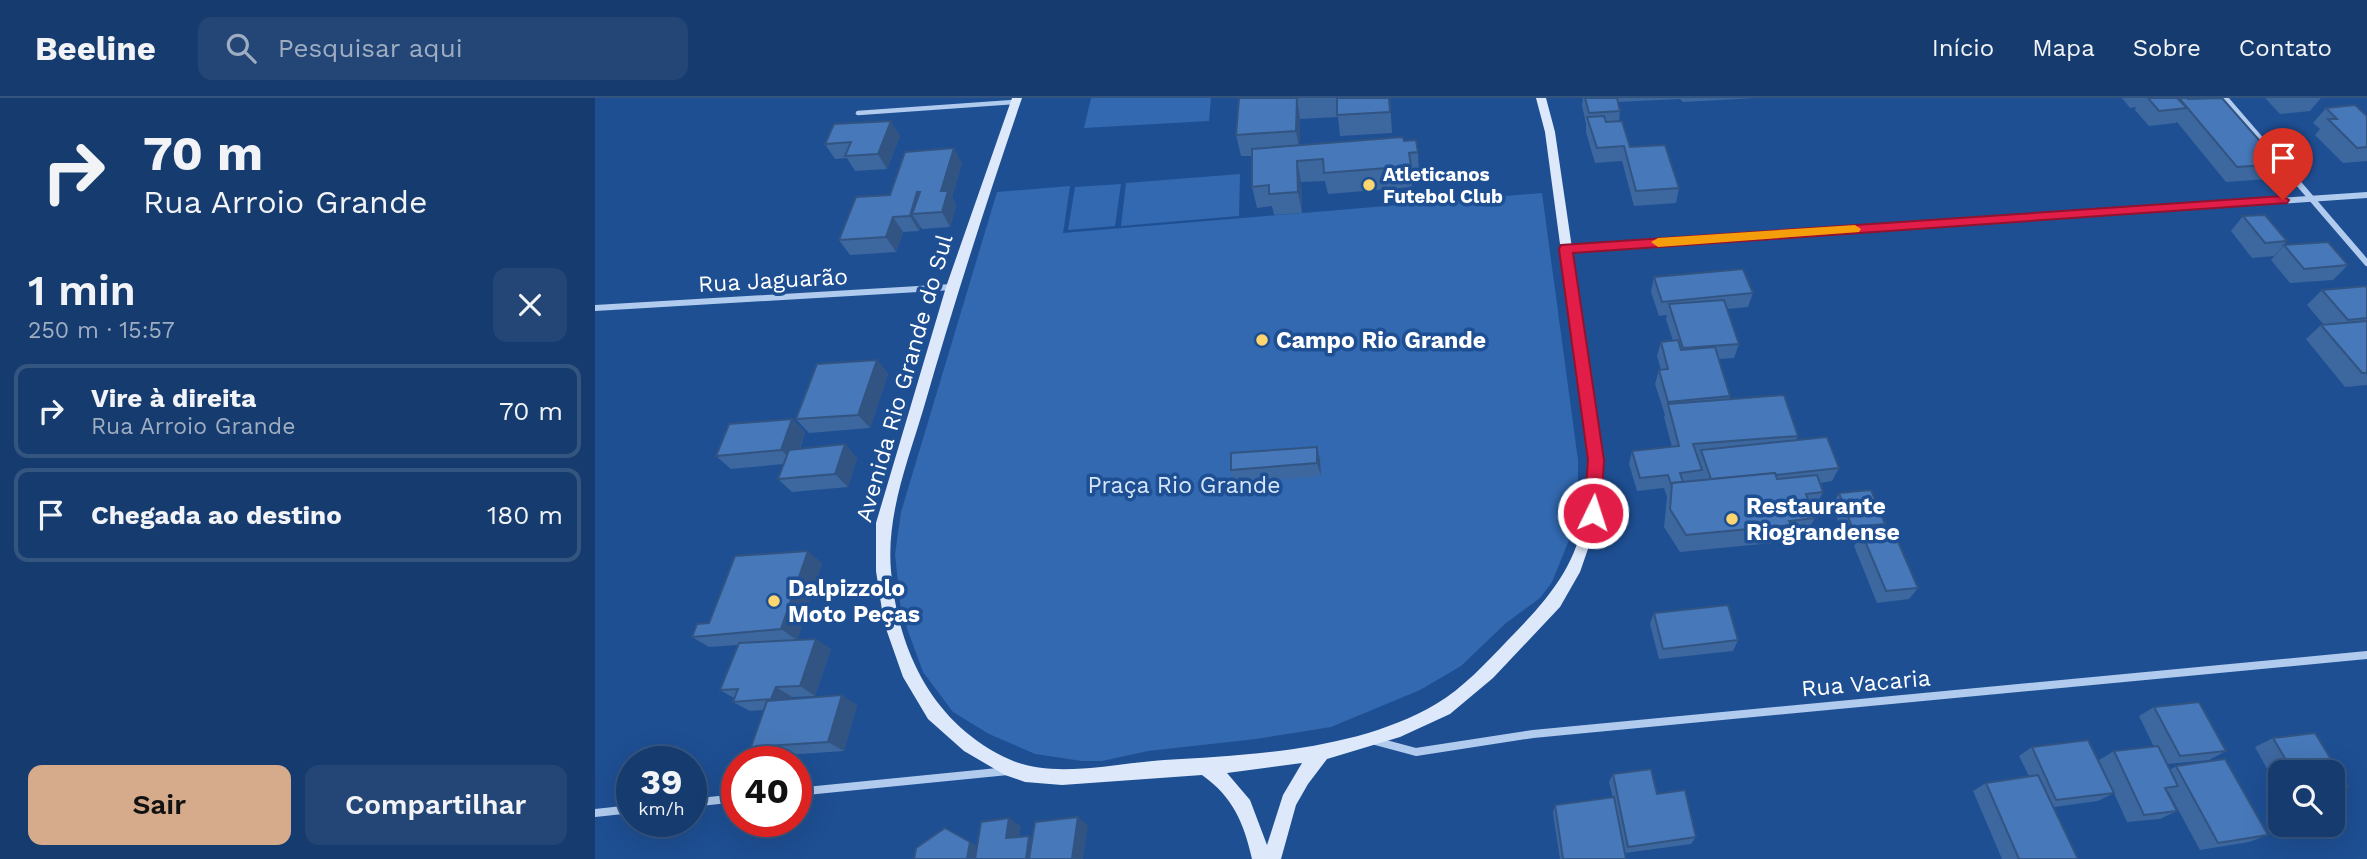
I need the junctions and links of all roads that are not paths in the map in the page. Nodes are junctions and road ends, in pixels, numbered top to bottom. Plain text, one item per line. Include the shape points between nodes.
1 (1541, 98) edge
2 (2225, 98) edge
3 (1016, 100) edge
4 (858, 113) dead end
5 (2367, 195) edge
6 (2310, 198) junction
7 (1565, 249) junction
8 (2367, 263) edge
9 (952, 287) junction
10 (595, 308) edge
11 (2367, 655) edge
12 (1370, 740) junction
13 (1324, 751) junction
14 (1205, 767) junction
15 (1012, 770) junction
16 (812, 790) edge
17 (616, 811) edge
18 (595, 813) edge
19 (1261, 859) edge
20 (1272, 859) edge

1 - 7 street, Avenida Rio Grande do Sul
2 - 6 street
3 - 4 lane
3 - 9 street, Avenida Rio Grande do Sul
5 - 6 street
6 - 7 street
6 - 8 street
7 - 12 street, Avenida Rio Grande do Sul via 1596,460 1593,513 1566,586 1474,686 1433,715
9 - 10 street, Rua Jaguarão
9 - 15 street, Avenida Rio Grande do Sul via 883,523 883,577 898,641 917,690 951,730
11 - 12 street, Rua Vacaria via 1533,734 1416,752
12 - 13 street, Avenida Rio Grande do Sul
13 - 14 street, Avenida Rio Grande do Sul
13 - 20 street via 1293,790
14 - 15 street, Avenida Rio Grande do Sul via 1059,775
14 - 19 street via 1227,781 1241,800
15 - 16 street
17 - 18 street

